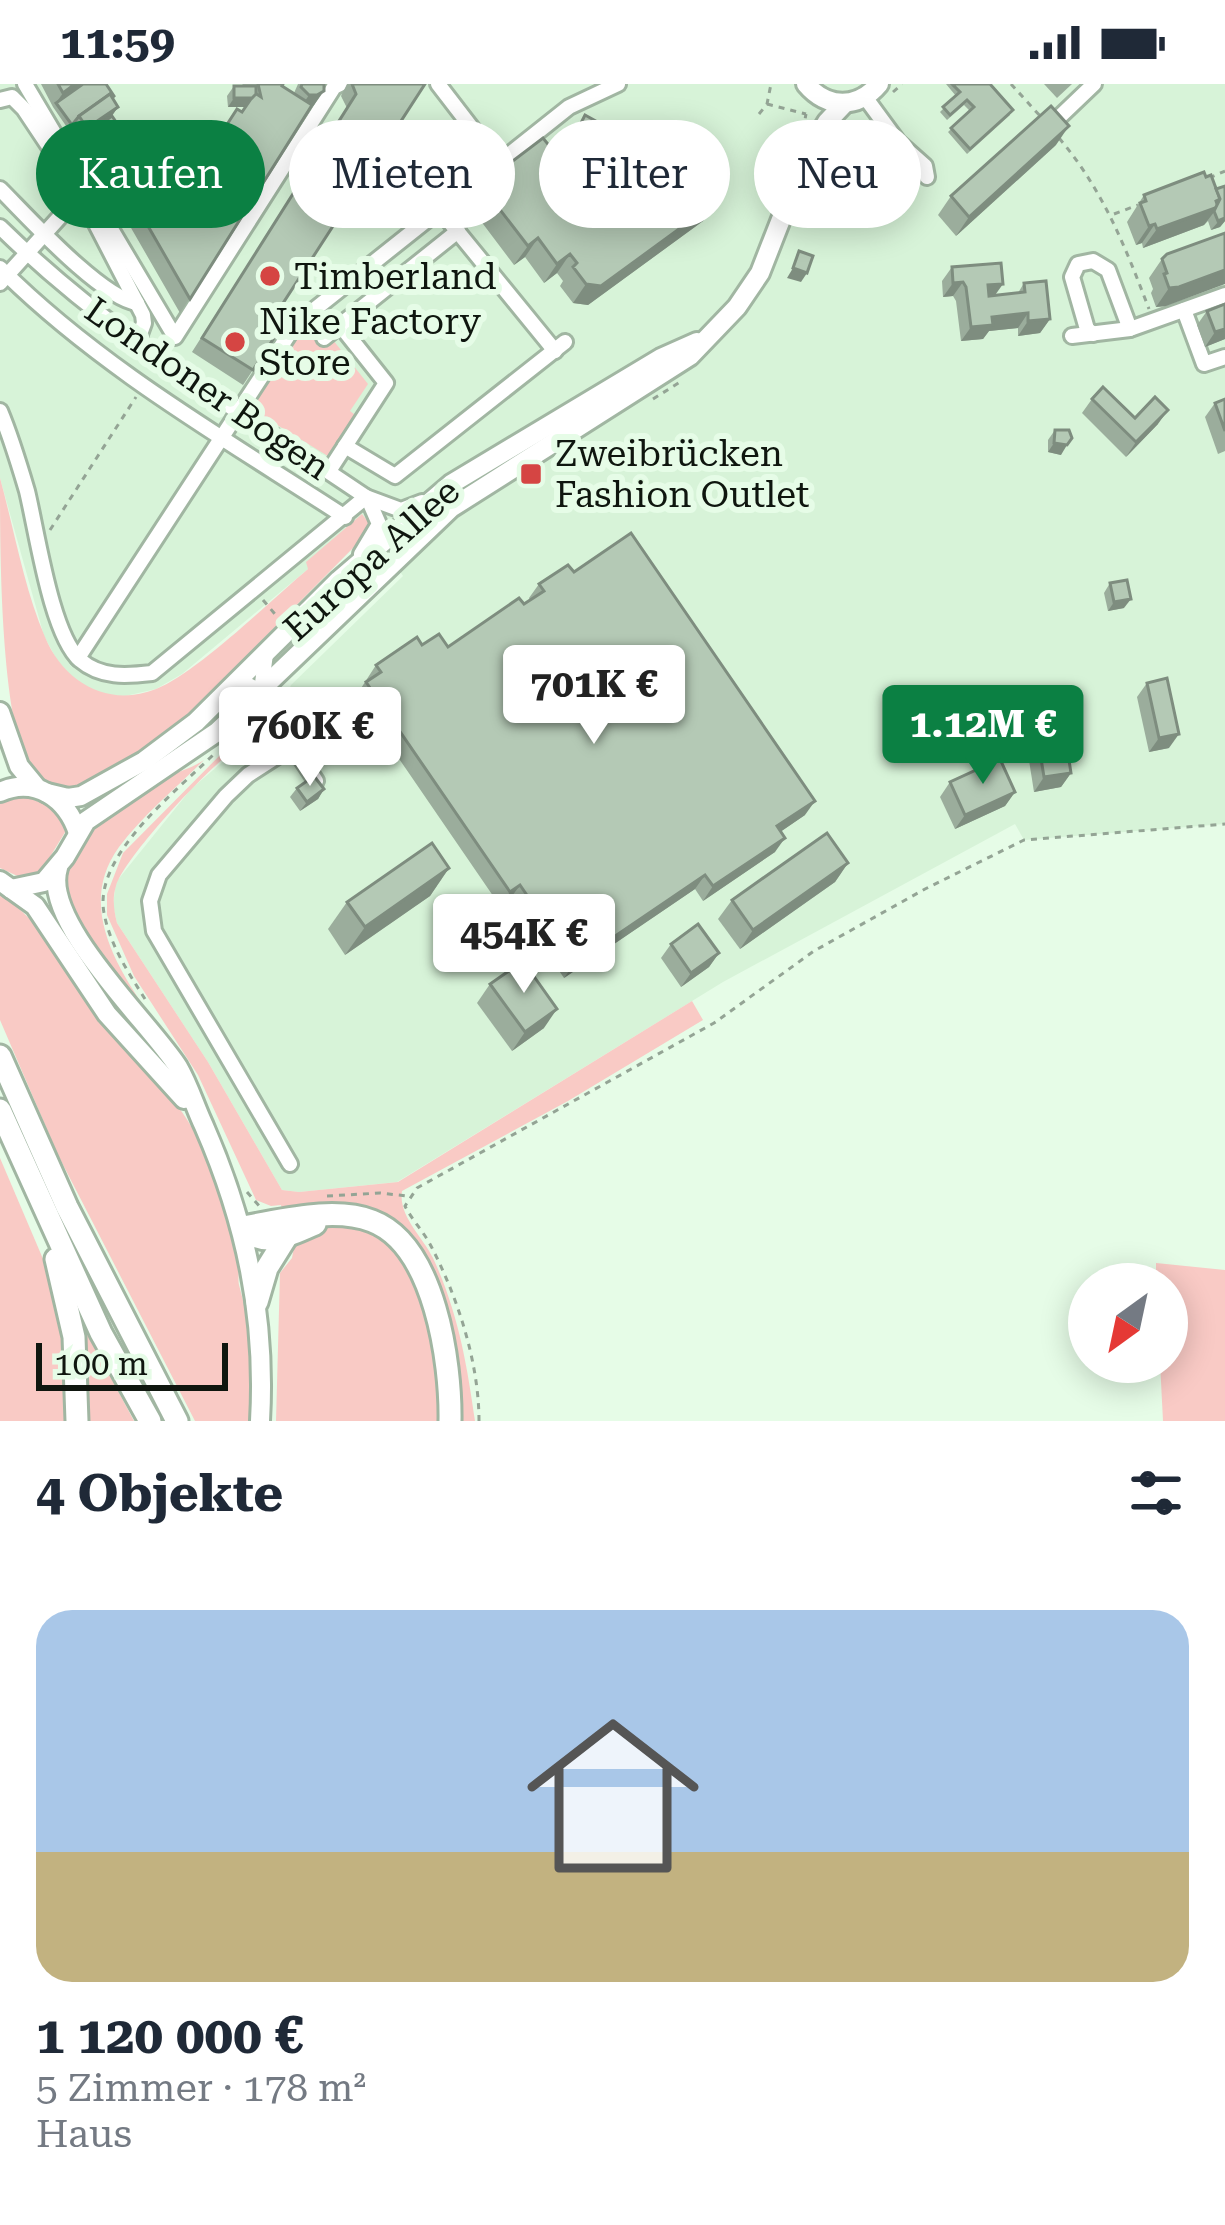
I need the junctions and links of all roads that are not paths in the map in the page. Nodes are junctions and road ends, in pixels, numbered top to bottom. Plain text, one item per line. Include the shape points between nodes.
1 (26, 84) edge
2 (439, 84) edge
3 (618, 84) edge
4 (1094, 84) edge
5 (335, 85) edge
6 (809, 88) edge
7 (877, 88) edge
8 (0, 100) edge
9 (844, 104) junction
10 (46, 120) edge
11 (466, 120) edge
12 (809, 120) edge
13 (828, 120) edge
14 (36, 124) edge
15 (1049, 127) edge
16 (515, 149) edge
17 (927, 177) dead end
18 (0, 189) edge
19 (265, 195) edge
20 (0, 227) edge
21 (50, 228) edge
22 (102, 228) edge
23 (108, 228) edge
24 (244, 228) edge
25 (417, 228) edge
26 (455, 228) edge
27 (775, 228) edge
28 (458, 231) junction
29 (45, 234) junction
30 (27, 254) junction
31 (2, 275) edge
32 (1225, 295) edge
33 (137, 303) junction
34 (1184, 310) junction
35 (340, 325) junction
36 (1130, 329) junction
37 (712, 334) junction
38 (1094, 334) junction
39 (1072, 336) dead end
40 (324, 338) dead end
41 (136, 345) junction
42 (1225, 357) edge
43 (0, 411) edge
44 (237, 411) junction
45 (221, 436) junction
46 (345, 446) junction
47 (328, 471) junction
48 (451, 484) junction
49 (366, 497) junction
50 (345, 517) junction
51 (339, 580) junction
52 (266, 654) junction
53 (78, 658) junction
54 (241, 681) junction
55 (260, 690) junction
56 (0, 712) edge
57 (217, 732) junction
58 (283, 734) junction
59 (316, 781) edge
60 (42, 790) junction
61 (0, 792) edge
62 (78, 833) junction
63 (59, 864) junction
64 (6, 885) edge
65 (0, 1056) edge
66 (0, 1110) edge
67 (202, 1122) junction
68 (290, 1164) dead end
69 (44, 1212) junction
70 (333, 1217) junction
71 (242, 1227) junction
72 (287, 1236) junction
73 (257, 1302) junction
74 (77, 1421) edge
75 (150, 1421) edge
76 (177, 1421) edge
77 (260, 1421) edge
78 (450, 1421) edge

1 - 10 street, Londoner Bogen
2 - 11 street
3 - 16 street via 568,107
4 - 15 street
5 - 19 street, Londoner Bogen
6 - 9 main road
6 - 12 main road, Europa Allee
7 - 9 main road
7 - 17 street via 880,118
8 - 14 street via 12,97
9 - 13 main road, Europa Allee
18 - 29 street
20 - 30 street, Londoner Bogen
21 - 29 street
22 - 33 street
23 - 24 street, Londoner Bogen via 175,337
25 - 44 street via 296,325
26 - 28 street
27 - 37 main road, Europa Allee via 760,273
28 - 35 street
28 - 46 street via 560,346 394,476
29 - 30 street
29 - 33 street via 102,286
30 - 31 street
30 - 41 street, Londoner Bogen
31 - 45 street
32 - 34 street
33 - 41 street via 145,323
34 - 36 street
34 - 42 street via 1204,364
35 - 40 street
35 - 46 street via 386,383
36 - 38 street
36 - 38 street via 1108,270 1093,261 1078,264 1072,277
37 - 48 main road, Europa Allee
37 - 55 main road, Europa Allee via 672,370 451,508
38 - 39 street
41 - 44 street, Londoner Bogen
43 - 53 street via 61,629
44 - 45 street
44 - 47 street, Londoner Bogen
45 - 50 street
45 - 53 street
46 - 47 street
47 - 49 street, Londoner Bogen
48 - 49 street, Londoner Bogen via 405,510
48 - 51 main road, Europa Allee
49 - 50 street
49 - 51 street, Londoner Bogen via 379,524
50 - 53 street via 152,673 114,675
51 - 52 main road, Europa Allee
52 - 54 main road, Europa Allee
52 - 55 street
54 - 55 street
54 - 60 main road, Europa Allee via 119,777 73,798
55 - 57 main road, Europa Allee
55 - 58 street
56 - 60 main road via 19,766
57 - 58 street via 246,723
57 - 62 main road, Europa Allee
58 - 59 street
58 - 68 street via 199,825 150,901 154,932
60 - 61 main road, Europa Allee
60 - 62 main road via 69,808
62 - 63 main road, Europa Allee
63 - 64 main road via 44,882
63 - 67 main road via 54,883 76,930 181,1072
64 - 67 main road via 35,906 98,1004
65 - 76 highway
66 - 69 highway
67 - 71 main road
69 - 74 highway via 74,1337
69 - 75 highway
70 - 71 highway
70 - 72 highway
70 - 78 highway via 376,1222 413,1258 440,1332
71 - 72 highway via 261,1240
71 - 73 main road
72 - 73 highway
73 - 77 main road

